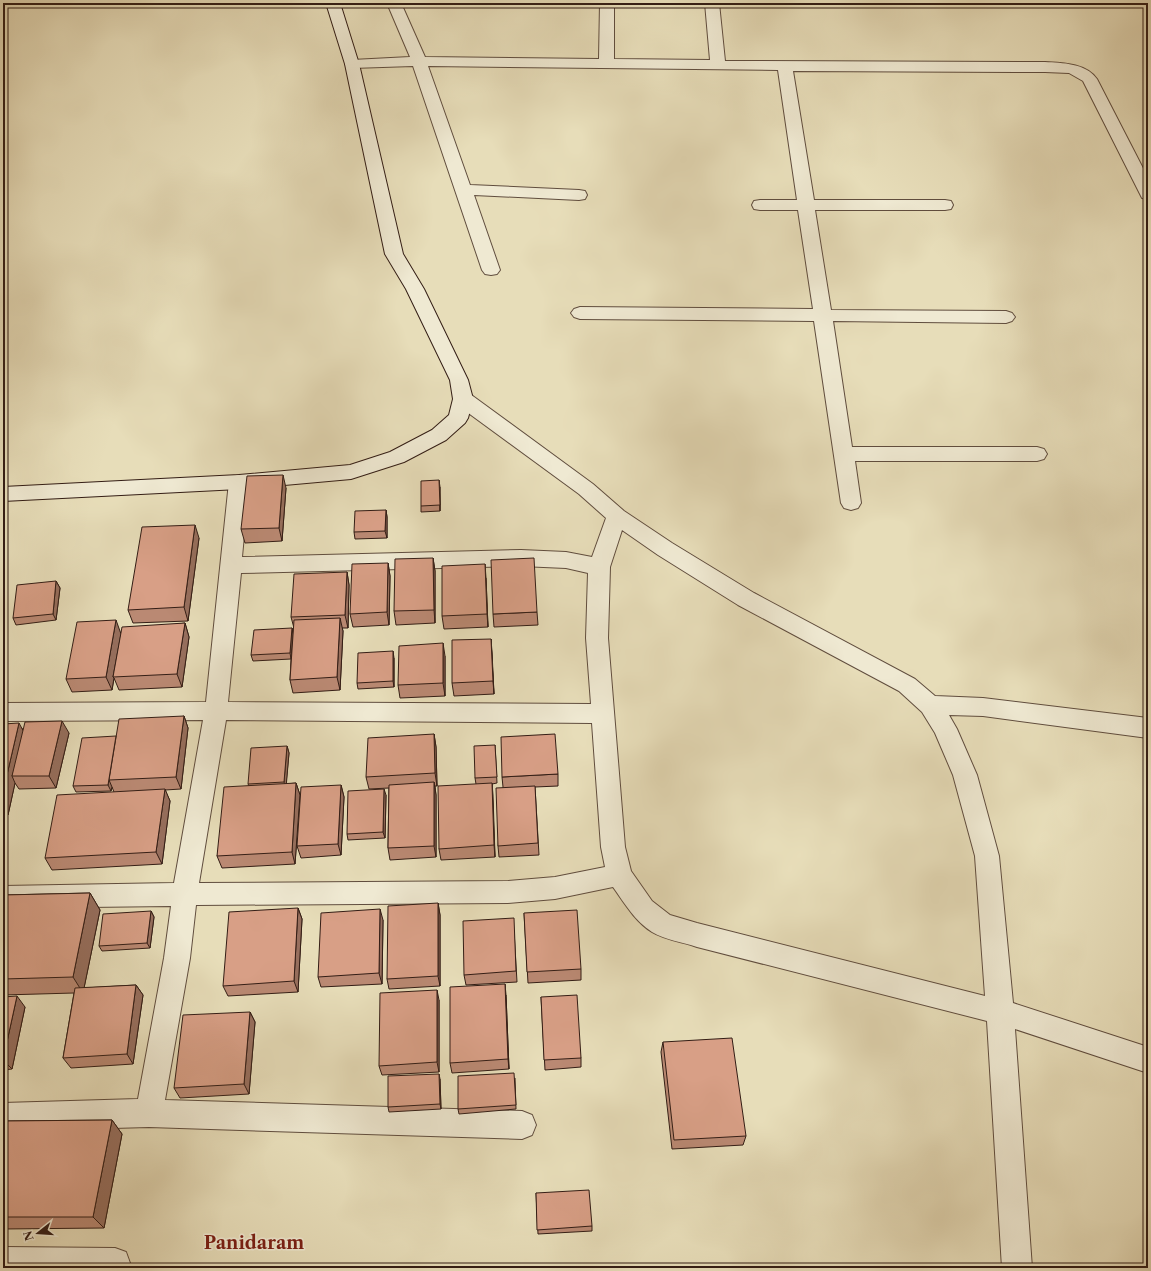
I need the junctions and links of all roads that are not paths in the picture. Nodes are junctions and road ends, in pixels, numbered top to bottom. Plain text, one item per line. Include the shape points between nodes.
1 (333, 3) edge
2 (394, 3) edge
3 (607, 3) edge
4 (712, 3) edge
5 (419, 61) junction
6 (352, 64) junction
7 (606, 64) junction
8 (718, 65) junction
9 (785, 66) junction
10 (464, 190) junction
11 (1148, 194) edge
12 (579, 196) dead end
13 (945, 204) dead end
14 (760, 205) dead end
15 (806, 205) junction
16 (491, 270) dead end
17 (580, 313) dead end
18 (823, 317) junction
19 (1006, 317) dead end
20 (464, 399) junction
21 (844, 454) junction
22 (1037, 454) dead end
23 (239, 482) junction
24 (3, 494) edge
25 (851, 503) dead end
26 (617, 516) junction
27 (230, 565) junction
28 (599, 567) junction
29 (930, 705) junction
30 (216, 711) junction
31 (3, 712) edge
32 (603, 714) junction
33 (1148, 728) edge
34 (618, 875) junction
35 (185, 894) junction
36 (3, 897) edge
37 (1000, 1012) junction
38 (1148, 1060) edge
39 (149, 1114) junction
40 (3, 1117) edge
41 (522, 1125) dead end
42 (3, 1262) edge
43 (115, 1263) dead end
44 (1017, 1268) edge

1 - 6 street
2 - 5 street
3 - 7 street
4 - 8 street
5 - 6 street
5 - 7 street
5 - 10 street
6 - 20 street via 394,254 446,351
7 - 8 street
8 - 9 street
9 - 11 street via 1045,67 1081,72 1089,79
9 - 15 street
10 - 12 street
10 - 16 street
13 - 15 street
14 - 15 street
15 - 18 street
17 - 18 street
18 - 19 street
18 - 21 street
20 - 23 street via 458,418 439,435 397,457 351,472
20 - 26 street via 586,489
21 - 22 street
21 - 25 street
23 - 24 street
23 - 27 street
26 - 28 street
26 - 29 street via 665,549 746,598 907,685
27 - 28 street via 521,558 566,560
27 - 30 street
28 - 32 street via 596,638
29 - 33 street via 983,707
29 - 37 street via 945,729 965,775 987,856
30 - 31 street
30 - 32 street
30 - 35 street
32 - 34 street via 613,847
34 - 35 street via 555,888 508,892
34 - 37 street via 643,909 662,924
35 - 36 street
35 - 39 street via 177,958
37 - 38 street
37 - 44 street
39 - 40 street
39 - 41 street
42 - 43 street

